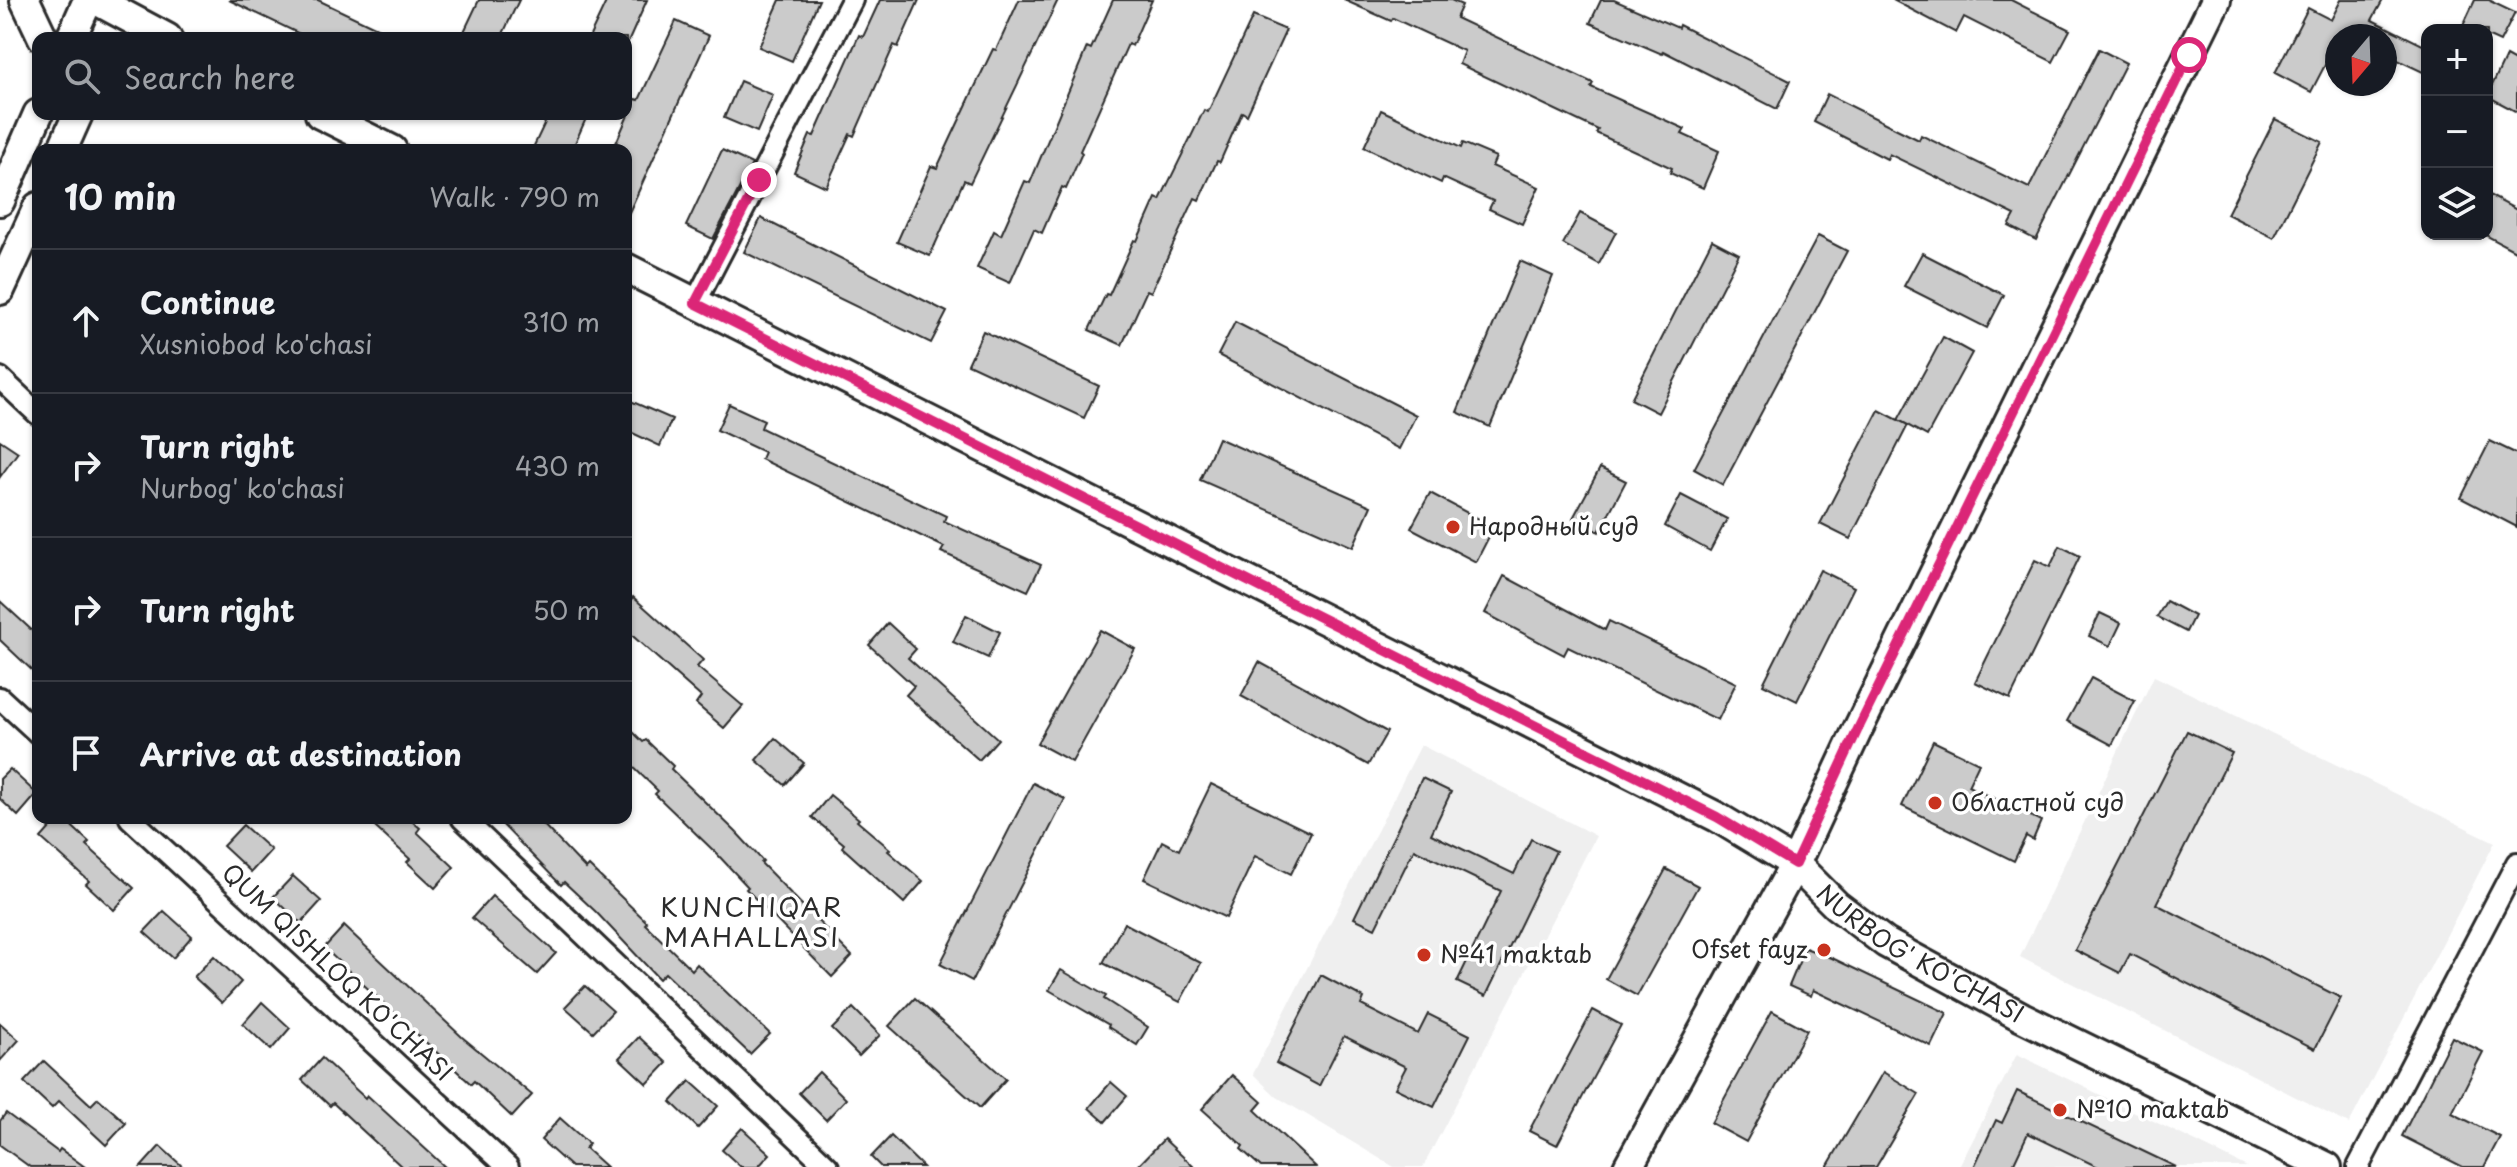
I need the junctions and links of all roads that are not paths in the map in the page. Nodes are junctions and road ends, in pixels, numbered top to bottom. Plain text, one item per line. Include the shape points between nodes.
1 (25, 0) edge
2 (88, 0) edge
3 (96, 0) edge
4 (852, 0) edge
5 (2216, 0) edge
6 (122, 18) edge
7 (40, 32) edge
8 (74, 32) edge
9 (154, 32) edge
10 (35, 120) edge
11 (332, 120) edge
12 (380, 144) edge
13 (0, 201) edge
14 (32, 220) edge
15 (632, 271) edge
16 (0, 290) edge
17 (695, 303) junction
18 (0, 378) edge
19 (32, 408) edge
20 (0, 698) edge
21 (32, 727) edge
22 (136, 824) edge
23 (468, 824) edge
24 (2517, 863) edge
25 (1795, 864) junction
26 (508, 1167) edge
27 (828, 1167) edge
28 (1628, 1167) edge
29 (2327, 1167) edge
30 (2358, 1167) edge

1 - 7 street
2 - 8 street
3 - 6 street
4 - 17 street
5 - 25 street
6 - 9 street
10 - 13 street
11 - 12 street
14 - 16 street
15 - 17 street, NURBOG' KO'CHASI
17 - 25 street, NURBOG' KO'CHASI via 1717,817
18 - 19 street
20 - 21 street
22 - 26 street, QUM QISHLOQ KO'CHASI
23 - 27 street
24 - 30 street
25 - 28 street
25 - 29 street, NURBOG' KO'CHASI via 1836,905 1886,943 2022,1017

